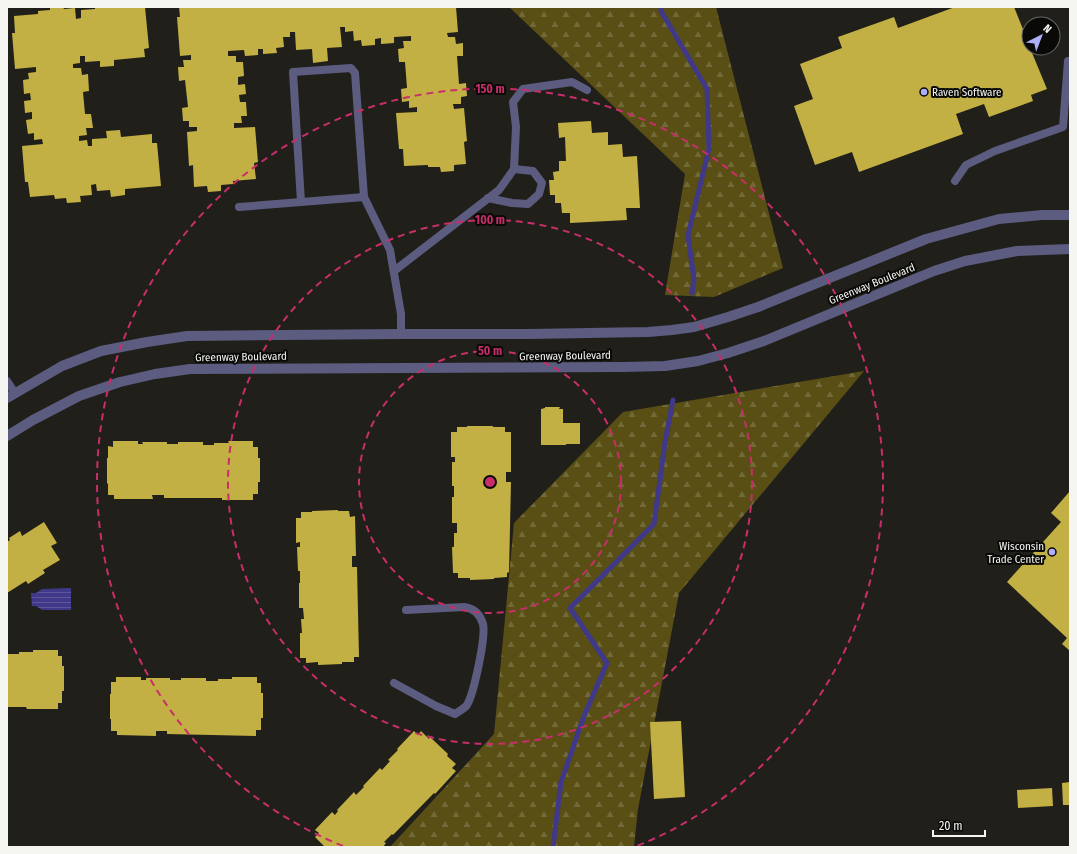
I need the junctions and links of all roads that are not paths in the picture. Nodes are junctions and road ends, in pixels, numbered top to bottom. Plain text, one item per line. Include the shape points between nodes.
1 (1068, 61) dead end
2 (587, 90) dead end
3 (1067, 125) edge
4 (514, 169) junction
5 (955, 181) dead end
6 (364, 197) junction
7 (488, 198) junction
8 (301, 202) junction
9 (239, 207) dead end
10 (1070, 215) edge
11 (1070, 249) edge
12 (394, 271) junction
13 (401, 334) junction
14 (7, 381) edge
15 (11, 395) edge
16 (7, 436) edge
17 (406, 610) dead end
18 (394, 683) dead end

1 - 3 lane
2 - 4 lane via 572,82 523,89 513,102 516,127
3 - 5 lane via 995,151 966,165
4 - 7 lane via 499,190
4 - 7 lane via 532,172 542,183 539,194 528,204
6 - 8 lane
6 - 8 lane via 355,73 351,68 293,72
6 - 12 lane via 390,250
7 - 12 lane
8 - 9 lane
10 - 13 street, Greenway Boulevard via 999,219 926,239 758,307 694,327 648,332
11 - 16 street, Greenway Boulevard via 1017,251 964,261 764,341 728,353 684,363 623,368 190,369 120,382 79,396
12 - 13 lane via 401,314
13 - 15 street, Greenway Boulevard via 187,336 147,342 101,351 62,366
14 - 15 lane
17 - 18 lane via 468,607 480,616 483,641 471,695 463,710 455,714

